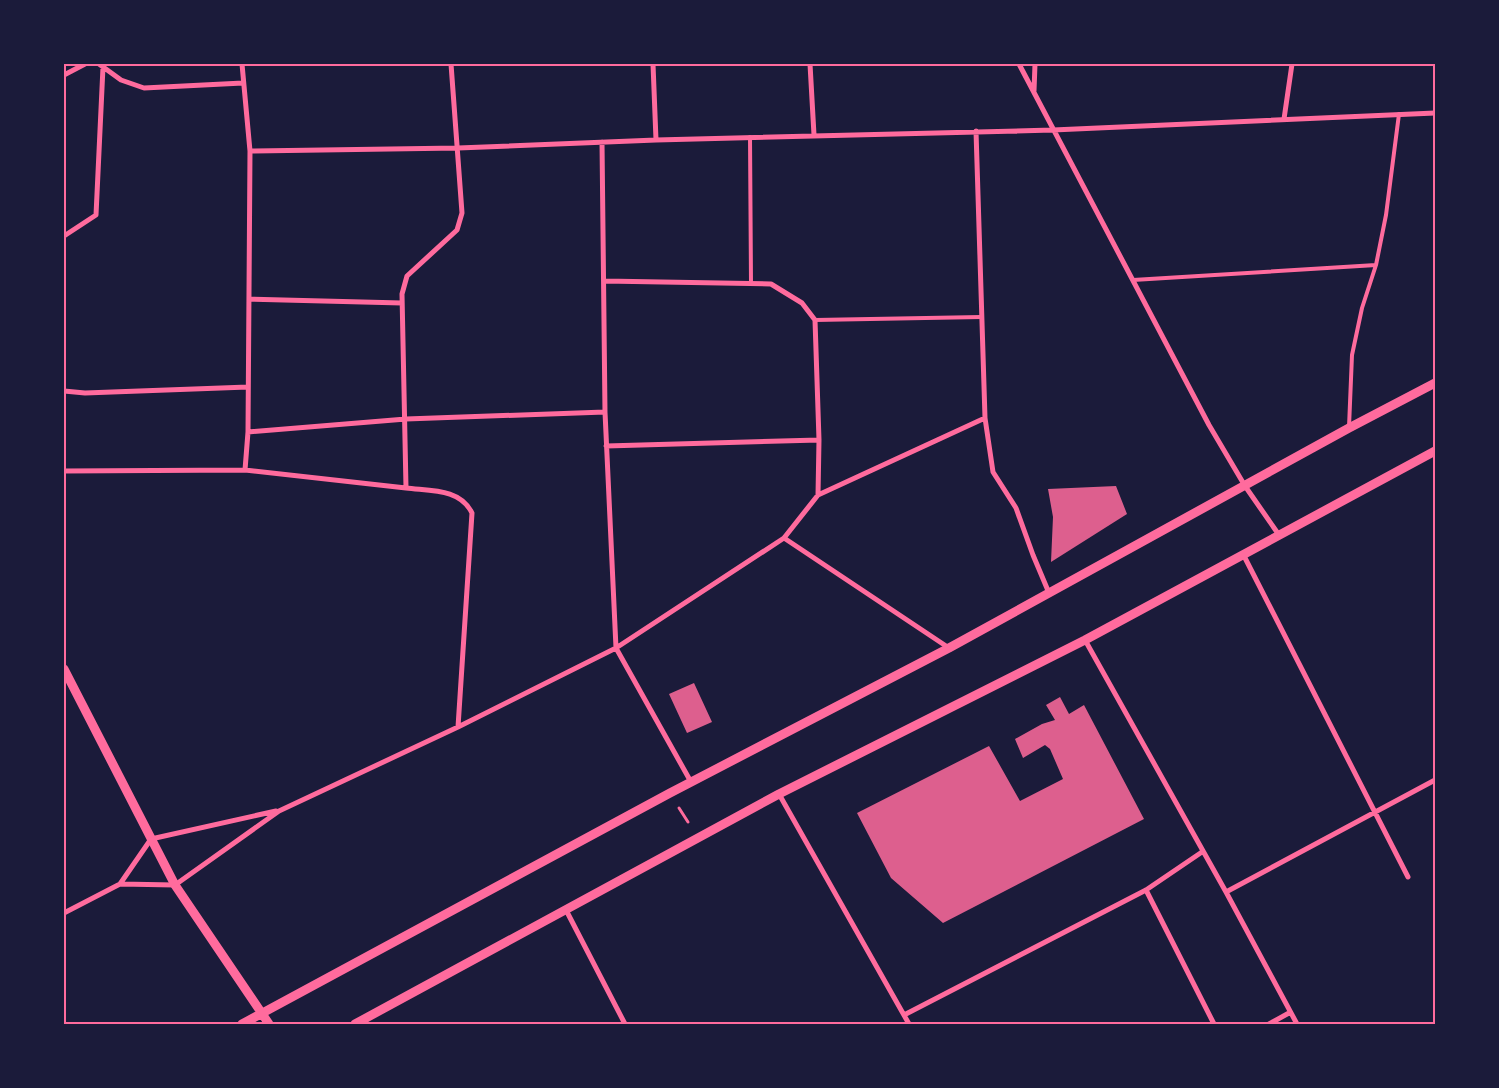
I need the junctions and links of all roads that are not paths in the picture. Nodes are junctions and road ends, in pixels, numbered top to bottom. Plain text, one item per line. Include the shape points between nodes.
1 (85, 64) edge
2 (242, 64) edge
3 (451, 64) edge
4 (653, 64) edge
5 (810, 64) edge
6 (1018, 64) edge
7 (1034, 64) edge
8 (1292, 64) edge
9 (101, 65) edge
10 (64, 75) edge
11 (243, 82) junction
12 (1034, 93) junction
13 (1435, 113) edge
14 (1399, 114) junction
15 (1284, 119) junction
16 (1053, 130) junction
17 (976, 131) junction
18 (814, 136) junction
19 (750, 137) junction
20 (656, 140) junction
21 (602, 142) junction
22 (458, 148) junction
23 (250, 150) junction
24 (64, 236) edge
25 (1376, 265) junction
26 (1133, 280) junction
27 (604, 281) junction
28 (751, 283) junction
29 (248, 299) junction
30 (402, 303) junction
31 (981, 317) junction
32 (815, 320) junction
33 (1435, 383) edge
34 (248, 387) junction
35 (64, 391) edge
36 (605, 412) junction
37 (985, 418) junction
38 (406, 419) junction
39 (1349, 428) junction
40 (248, 432) junction
41 (819, 440) junction
42 (606, 446) junction
43 (1435, 451) edge
44 (245, 470) junction
45 (64, 471) edge
46 (1245, 486) junction
47 (406, 488) junction
48 (818, 495) junction
49 (1279, 534) junction
50 (784, 538) junction
51 (1243, 554) junction
52 (1049, 593) junction
53 (1085, 640) junction
54 (616, 648) junction
55 (949, 648) junction
56 (64, 669) edge
57 (458, 728) junction
58 (1435, 780) edge
59 (691, 783) junction
60 (779, 794) junction
61 (279, 811) junction
62 (1375, 812) junction
63 (151, 839) junction
64 (1202, 852) junction
65 (1408, 877) dead end
66 (120, 884) junction
67 (174, 885) junction
68 (1146, 890) junction
69 (1226, 892) junction
70 (566, 910) junction
71 (64, 913) edge
72 (261, 1013) junction
73 (1289, 1013) junction
74 (904, 1015) junction
75 (242, 1024) edge
76 (269, 1024) edge
77 (356, 1024) edge
78 (625, 1024) edge
79 (908, 1024) edge
80 (1214, 1024) edge
81 (1269, 1024) edge
82 (1297, 1024) edge

1 - 10 street
2 - 11 street
3 - 22 street
4 - 20 street
5 - 18 street
6 - 12 street
7 - 12 street
8 - 15 street
9 - 11 street via 121,80 144,88
9 - 24 street via 96,215
11 - 23 street
12 - 16 street
13 - 14 street
14 - 15 street
14 - 25 lane
15 - 16 street
16 - 17 street
16 - 26 street
17 - 18 street
17 - 31 street
18 - 19 street
19 - 20 street
19 - 28 lane
20 - 21 street
21 - 22 street
21 - 27 street
22 - 23 street
22 - 30 street via 462,213 457,230 407,276
23 - 29 street
25 - 26 lane
25 - 39 lane via 1352,355
26 - 46 street
27 - 28 street
27 - 36 street
28 - 32 street via 771,284 802,303
29 - 30 street
29 - 34 street
30 - 38 street
31 - 32 lane
31 - 37 street
32 - 41 street
33 - 39 street
34 - 35 street
34 - 40 street
36 - 38 street
36 - 42 street
37 - 48 street
37 - 52 street via 993,472 1016,508
38 - 40 street
38 - 47 street
39 - 46 street
40 - 44 street
41 - 42 street
41 - 48 street
42 - 54 street
43 - 49 street
44 - 45 street
44 - 47 street
46 - 49 street
46 - 52 street
47 - 57 street via 450,493 467,503 472,513
48 - 50 street
49 - 51 street
50 - 54 street
50 - 55 street
51 - 53 street
51 - 62 street
52 - 55 street
53 - 60 street
53 - 64 street
54 - 57 street
54 - 59 street
55 - 59 street
56 - 63 street
57 - 61 street
58 - 62 street
59 - 72 street
60 - 70 street
60 - 74 street
61 - 63 street
61 - 67 street
62 - 65 street
62 - 69 street
63 - 66 street
63 - 67 street
64 - 68 street
64 - 69 street
66 - 67 street
66 - 71 street
67 - 72 street
68 - 74 street
68 - 80 street
69 - 73 street
70 - 77 street
70 - 78 street
72 - 75 street
72 - 76 street
73 - 81 street
73 - 82 street
74 - 79 street

